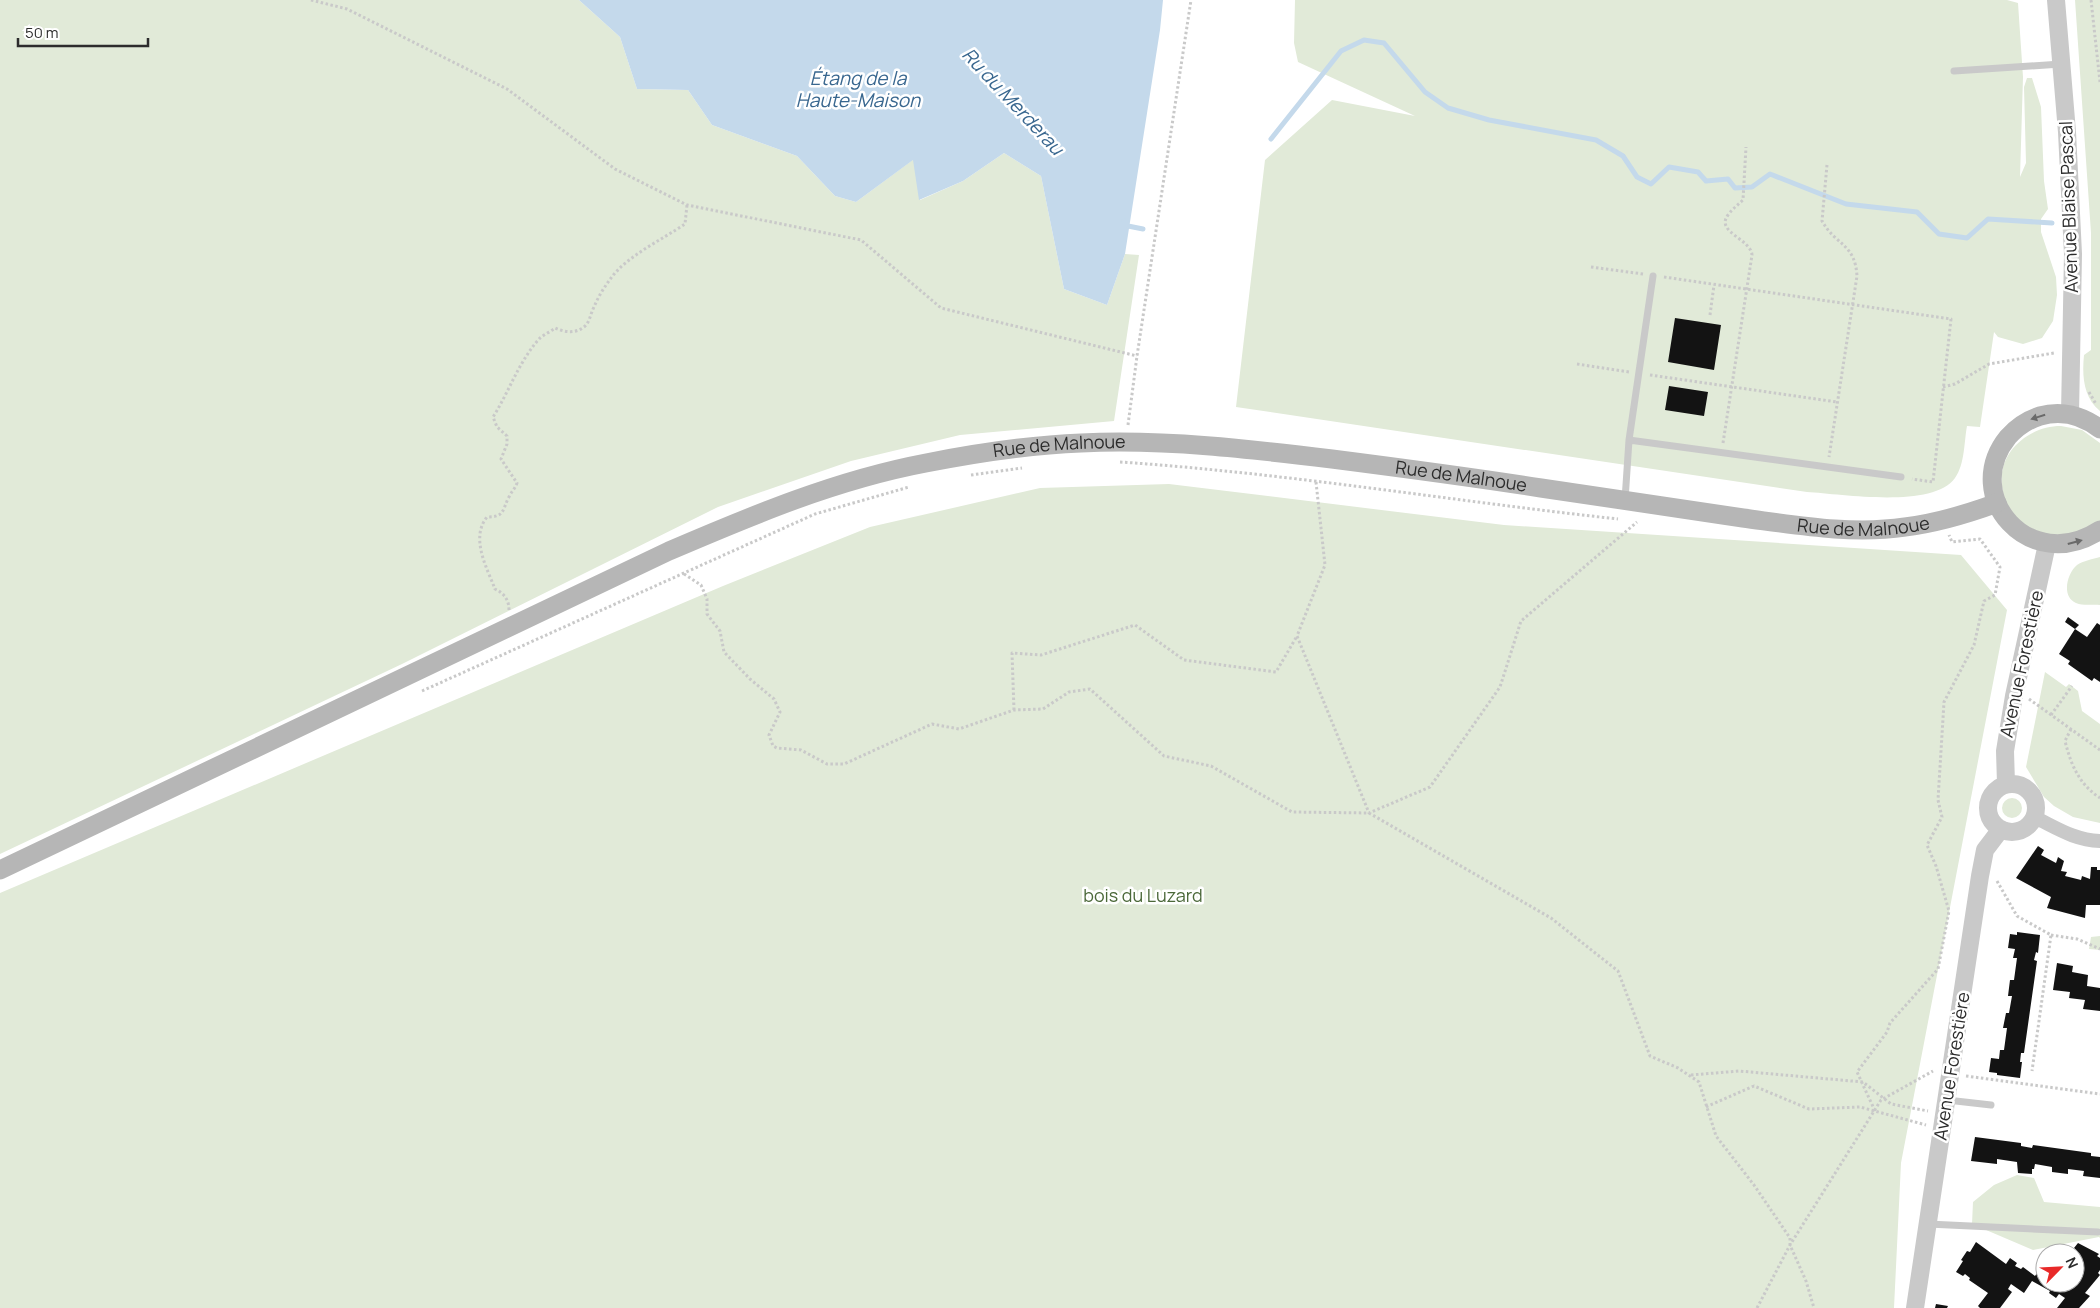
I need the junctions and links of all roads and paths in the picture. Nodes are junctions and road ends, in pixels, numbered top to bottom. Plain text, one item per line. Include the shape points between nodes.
1 (311, 0) edge
2 (1191, 0) edge
3 (2056, 0) edge
4 (2091, 0) edge
5 (2061, 64) junction
6 (1954, 72) dead end
7 (2100, 82) edge
8 (1746, 147) dead end
9 (1827, 165) dead end
10 (687, 204) junction
11 (1591, 267) dead end
12 (1653, 276) junction
13 (1714, 284) junction
14 (1746, 289) junction
15 (1852, 304) junction
16 (1710, 315) dead end
17 (1137, 356) junction
18 (2060, 356) dead end
19 (1577, 364) dead end
20 (1638, 373) junction
21 (1731, 387) junction
22 (1944, 387) junction
23 (1837, 402) junction
24 (2070, 414) junction
25 (2100, 429) edge
26 (1629, 440) junction
27 (1126, 442) junction
28 (1721, 453) junction
29 (1110, 461) dead end
30 (1024, 467) dead end
31 (1827, 467) junction
32 (966, 476) dead end
33 (1900, 478) joint
34 (1316, 482) junction
35 (909, 486) dead end
36 (1625, 500) junction
37 (1997, 503) junction
38 (1619, 520) dead end
39 (1628, 520) dead end
40 (1637, 522) junction
41 (1645, 522) dead end
42 (2100, 530) edge
43 (1947, 531) dead end
44 (2047, 544) junction
45 (684, 574) junction
46 (510, 628) junction
47 (1297, 636) junction
48 (2072, 686) dead end
49 (413, 695) dead end
50 (2038, 706) dead end
51 (1014, 710) junction
52 (2051, 715) junction
53 (2071, 729) junction
54 (2100, 750) edge
55 (2006, 784) junction
56 (2100, 798) edge
57 (1369, 812) junction
58 (2034, 817) junction
59 (2001, 829) junction
60 (2100, 841) edge
61 (0, 870) edge
62 (1980, 876) junction
63 (2051, 935) junction
64 (2100, 949) edge
65 (1952, 1067) junction
66 (2032, 1071) dead end
67 (1690, 1075) junction
68 (1863, 1082) junction
69 (2100, 1094) edge
70 (1884, 1098) junction
71 (1991, 1105) dead end
72 (1706, 1107) junction
73 (1875, 1111) junction
74 (1944, 1114) junction
75 (1928, 1224) junction
76 (2098, 1232) dead end
77 (1790, 1245) junction
78 (1757, 1308) edge
79 (1814, 1308) edge
80 (1915, 1308) edge

1 - 10 path via 347,9 507,90 615,169
2 - 17 path
3 - 5 street, Avenue Blaise Pascal
4 - 7 path
5 - 6 lane
5 - 24 street, Avenue Blaise Pascal via 2073,254
8 - 14 path via 1743,200 1728,215 1725,224 1752,251
9 - 15 path via 1822,221 1826,229 1848,249 1856,263
10 - 17 path via 861,240 941,308
10 - 46 path via 685,224 643,249 612,276 582,329 566,333 555,328 540,338 492,417 507,436 501,459 517,483 503,512 496,517 487,517 482,523 481,551 496,589 509,604
11 - 12 path
12 - 13 path
12 - 20 lane
13 - 14 path
13 - 16 path
14 - 15 path
14 - 21 path
15 - 22 path via 1951,319
15 - 23 path
17 - 27 path
18 - 22 path via 2054,353 1989,364
19 - 20 path
20 - 21 path
20 - 26 lane
21 - 23 path
21 - 28 path
22 - 33 path via 1933,482
23 - 31 path
24 - 25 main road via 2090,421
24 -> 37 main road via 2050,413 2031,419 2014,430 2002,445 1994,464 1993,484
26 - 28 lane
26 - 36 lane
27 - 36 main road, Rue de Malnoue via 1276,452 1462,475
27 - 46 main road, Rue de Malnoue via 1032,447 924,463 820,490 756,513 669,551
28 - 31 lane
29 - 34 path via 1208,468
30 - 32 path
31 - 33 lane
34 - 38 path
34 - 47 path via 1326,565
35 - 45 path via 815,514
36 - 37 main road, Rue de Malnoue via 1778,523 1852,530 1902,528 1945,520
37 - 44 main road via 2016,530
39 - 40 path
40 - 41 path
40 - 57 path via 1521,621 1500,688 1430,787
44 -> 42 main road via 2067,544 2086,539
43 - 68 path via 1952,542 1980,539 2000,567 1995,595 1984,601 1974,645 1944,702 1938,800 1942,817 1927,845 1949,911 1938,968 1890,1023 1887,1032 1857,1072
44 - 55 street, Avenue Forestière via 2009,724 2005,751
45 - 49 path
45 - 51 path via 700,585 707,600 707,614 720,631 724,652 750,680 774,699 780,712 769,735 777,748 801,750 827,764 844,764 932,724 959,729
46 - 61 main road, Rue de Malnoue
47 - 51 path via 1276,672 1184,660 1135,625 1041,655 1012,653
47 - 57 path
48 - 52 path
50 - 52 path
51 - 57 path via 1043,709 1069,692 1090,689 1164,756 1211,766 1292,812
52 - 53 path
53 - 54 path
53 - 56 path via 2065,741 2070,761 2085,787
55 - 58 street via 2021,785 2033,795 2036,802
55 - 59 street via 1993,794 1988,809 1990,817
57 - 67 path via 1551,918 1618,972 1650,1056
58 - 59 street via 2024,828 2016,831
58 - 60 street via 2072,837
59 - 62 street, Avenue Forestière via 1985,850
62 - 63 path via 1996,879 2017,916
62 - 65 street, Avenue Forestière
63 - 64 path via 2077,939
63 - 66 path
65 - 69 path
65 - 70 path
65 - 74 street, Avenue Forestière
67 - 68 path via 1739,1071
67 - 72 path via 1699,1082
68 - 70 path
68 - 73 path
70 - 73 path
70 - 74 path via 1890,1104
71 - 74 lane
72 - 73 path via 1754,1086 1809,1109 1860,1107
72 - 77 path via 1716,1136 1760,1192 1790,1238
73 - 74 path
73 - 77 path
74 - 75 street, Avenue Forestière
75 - 76 lane
75 - 80 street, Avenue Forestière
77 - 78 path
77 - 79 path

